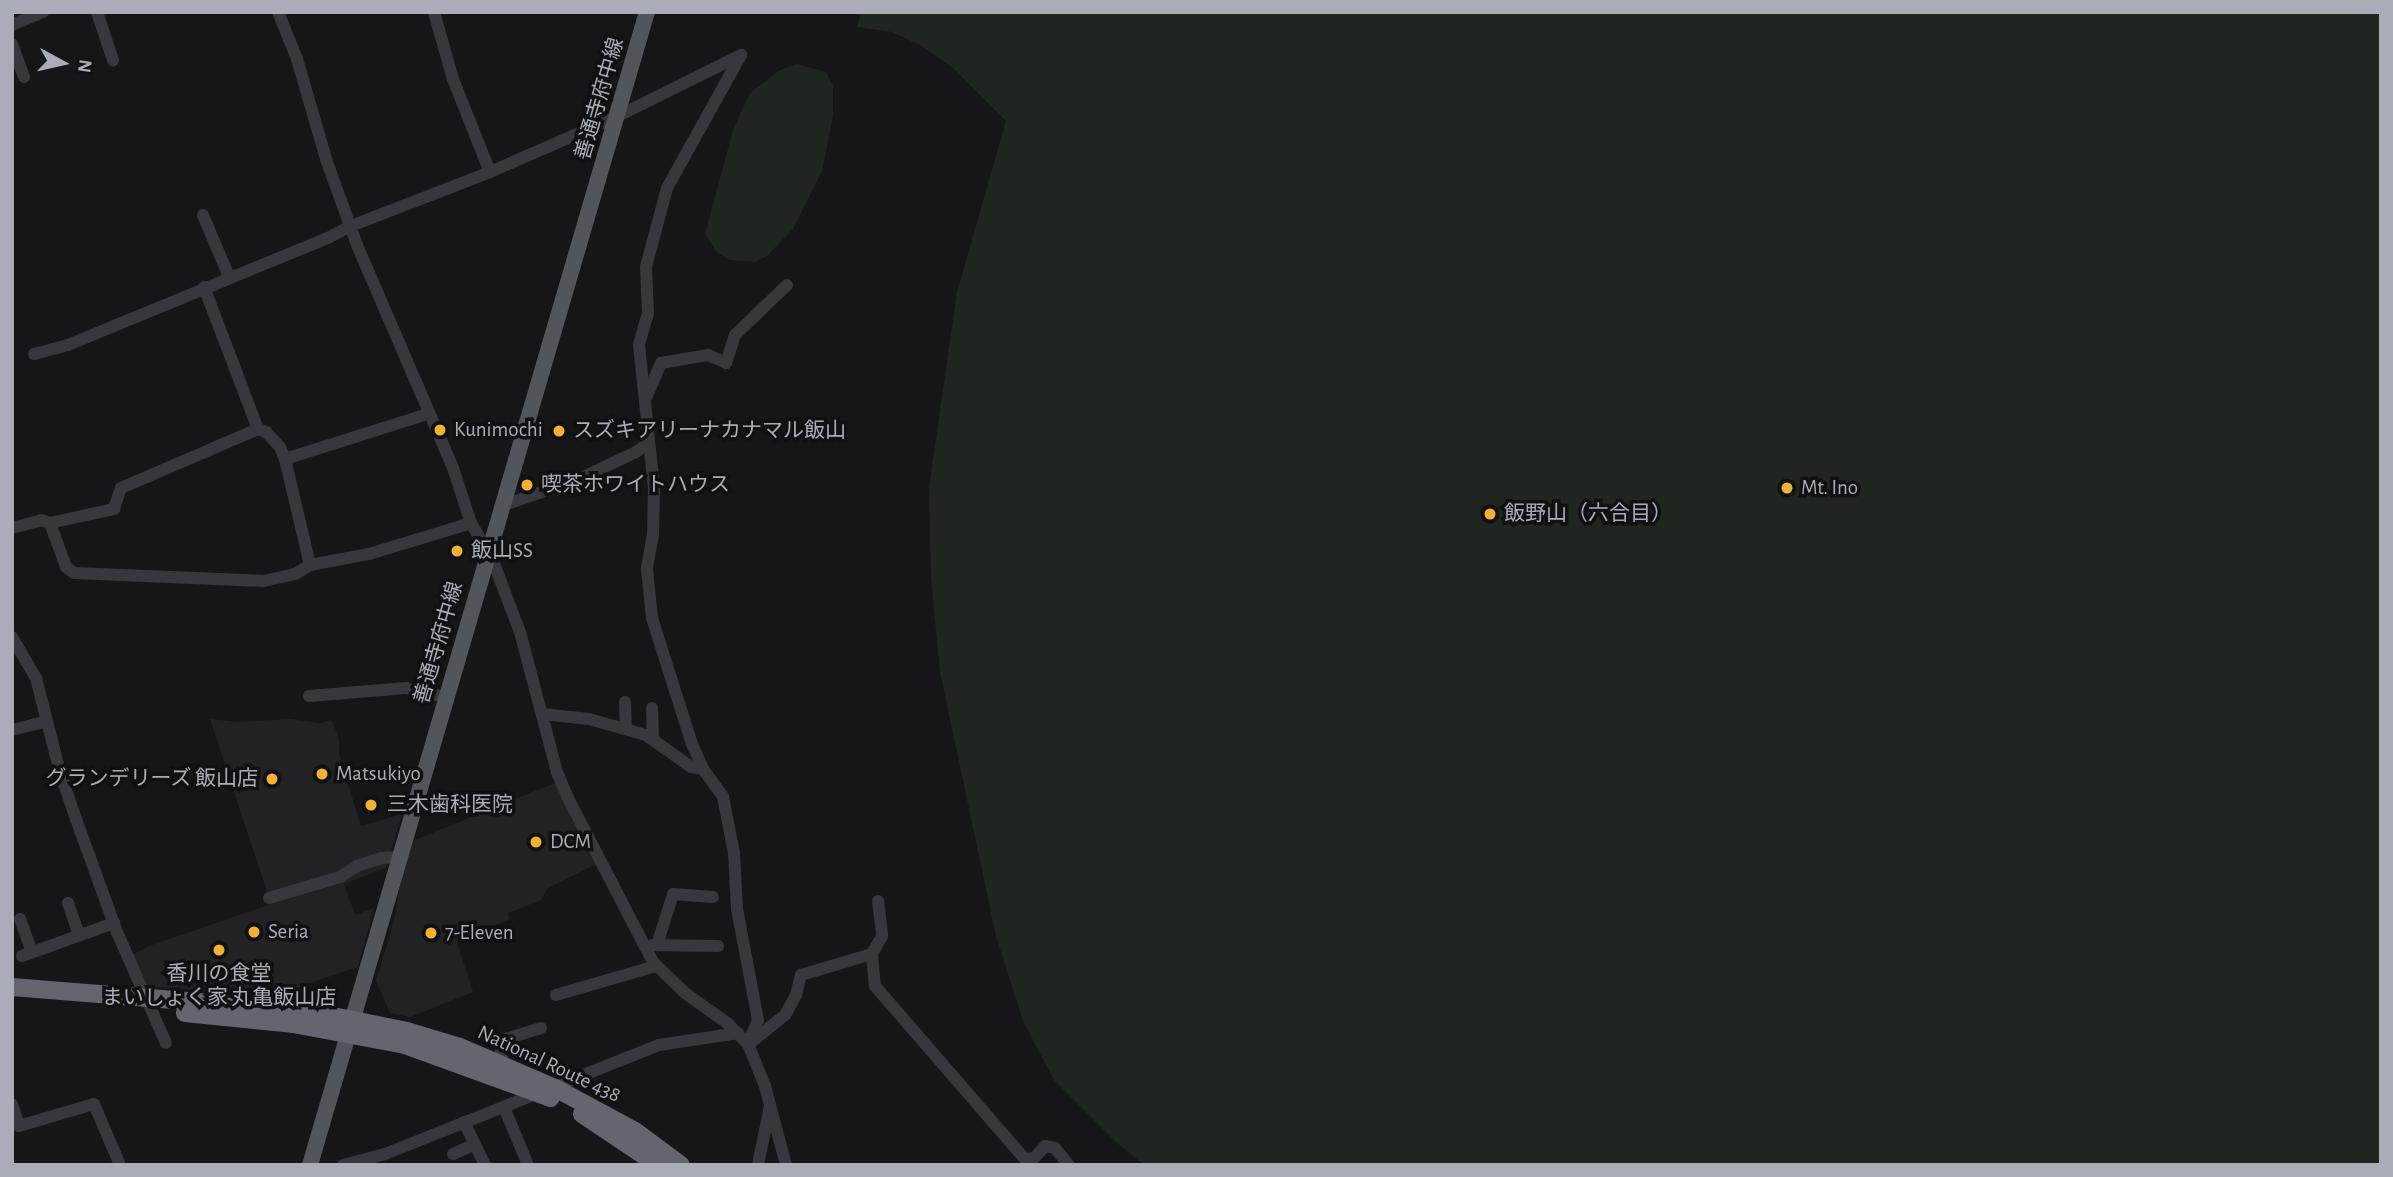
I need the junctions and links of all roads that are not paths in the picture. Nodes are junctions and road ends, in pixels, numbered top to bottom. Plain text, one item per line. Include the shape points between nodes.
1 (43, 12) edge
2 (97, 12) edge
3 (278, 12) edge
4 (434, 12) edge
5 (647, 12) edge
6 (12, 25) edge
7 (12, 44) edge
8 (113, 60) dead end
9 (24, 77) dead end
10 (616, 117) junction
11 (490, 172) junction
12 (203, 215) dead end
13 (351, 226) junction
14 (229, 277) junction
15 (787, 285) dead end
16 (204, 287) junction
17 (34, 354) dead end
18 (645, 400) junction
19 (428, 414) junction
20 (258, 429) junction
21 (648, 443) junction
22 (285, 459) junction
23 (501, 506) junction
24 (50, 523) junction
25 (471, 523) junction
26 (12, 528) edge
27 (488, 550) junction
28 (310, 565) junction
29 (12, 637) edge
30 (309, 696) dead end
31 (446, 697) junction
32 (625, 702) dead end
33 (652, 708) dead end
34 (542, 714) junction
35 (47, 721) junction
36 (626, 729) junction
37 (12, 730) edge
38 (653, 740) junction
39 (704, 769) junction
40 (398, 858) junction
41 (713, 897) dead end
42 (269, 898) dead end
43 (878, 901) dead end
44 (68, 903) dead end
45 (20, 919) dead end
46 (114, 923) junction
47 (79, 935) junction
48 (642, 945) junction
49 (657, 945) junction
50 (718, 946) dead end
51 (872, 954) junction
52 (656, 966) junction
53 (12, 987) edge
54 (556, 995) dead end
55 (12, 999) edge
56 (151, 1004) junction
57 (349, 1026) junction
58 (541, 1028) dead end
59 (737, 1033) junction
60 (166, 1043) dead end
61 (748, 1044) junction
62 (503, 1063) junction
63 (543, 1089) junction
64 (12, 1104) edge
65 (770, 1106) junction
66 (504, 1107) junction
67 (464, 1122) junction
68 (475, 1144) junction
69 (453, 1154) dead end
70 (120, 1165) edge
71 (310, 1165) edge
72 (343, 1165) edge
73 (485, 1165) edge
74 (528, 1165) edge
75 (658, 1165) edge
76 (681, 1165) edge
77 (758, 1165) edge
78 (786, 1165) edge
79 (1069, 1165) edge

1 - 6 street
2 - 8 street
3 - 13 street
4 - 11 street via 453,79
5 - 10 main road, 善通寺府中線
7 - 9 street
10 - 11 street
10 - 18 street via 741,55 667,188 660,209 646,267 648,313 639,345
10 - 23 main road, 善通寺府中線
11 - 13 street
12 - 14 street
13 - 14 street
13 - 19 street
14 - 16 street
15 - 18 street via 735,335 726,363 708,355 660,363
16 - 17 street via 68,345
16 - 20 street
18 - 21 street
19 - 22 street
19 - 25 street
20 - 22 street via 266,432
20 - 24 street via 121,488 114,509
21 - 23 street via 577,480
21 - 39 street via 654,487 647,569 652,618
22 - 28 street
23 - 27 main road, 善通寺府中線
24 - 26 street via 41,520
24 - 28 street via 66,567 74,573 264,581 295,574
25 - 27 street
25 - 28 street via 369,554
27 - 31 main road, 善通寺府中線
27 - 34 street via 520,632
29 - 35 street via 36,678
30 - 31 street via 406,688
31 - 40 main road, 善通寺府中線
32 - 36 street
33 - 38 street
34 - 36 street
34 - 48 street via 557,772
35 - 37 street
35 - 46 street via 60,772
36 - 38 street
38 - 39 street via 691,767
39 - 61 street via 723,797 729,824 737,909 758,1020
40 - 42 street via 380,858 340,877
40 - 57 main road, 善通寺府中線
41 - 49 street via 673,894
43 - 51 street via 882,936
44 - 47 street
45 - 47 street via 27,954
46 - 47 street
46 - 56 street
48 - 49 street
48 - 52 street
49 - 50 street
51 - 61 street via 801,975 785,1015
51 - 79 street via 875,986 1025,1159 1034,1158 1045,1146 1055,1148
52 - 54 street
52 - 59 street
53 - 56 highway, National Route 438
55 - 56 highway, National Route 438
56 - 57 highway, National Route 438 via 259,1006
56 - 60 street
57 - 62 highway, National Route 438 via 407,1031
57 - 63 highway, National Route 438
57 - 71 main road, 善通寺府中線
58 - 62 street via 499,1041
59 - 61 street
59 - 63 street via 659,1045
61 - 65 street
62 - 63 highway, National Route 438
63 - 66 street
63 - 75 highway, National Route 438
63 - 76 highway, National Route 438 via 635,1131
64 - 70 street via 19,1126 94,1104
65 - 77 street
65 - 78 street
66 - 67 street
66 - 74 street
67 - 68 street
67 - 72 street via 385,1154
68 - 69 street
68 - 73 street

